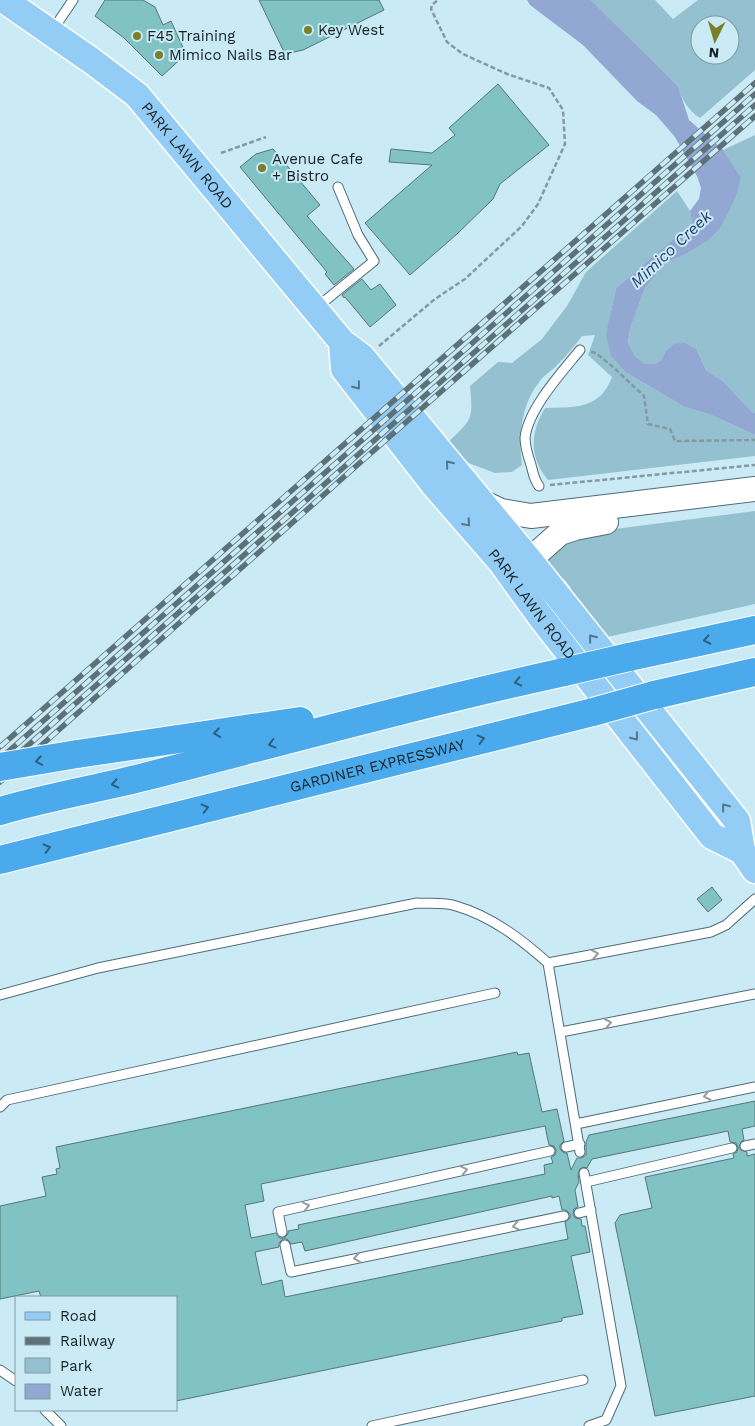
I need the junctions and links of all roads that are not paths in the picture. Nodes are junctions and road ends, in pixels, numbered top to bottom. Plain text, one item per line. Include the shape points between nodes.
1 (4, 0) edge
2 (73, 0) edge
3 (52, 32) junction
4 (338, 187) dead end
5 (314, 310) junction
6 (342, 342) junction
7 (580, 350) road end
8 (539, 486) road end
9 (755, 489) edge
10 (480, 501) junction
11 (755, 503) edge
12 (590, 509) junction
13 (515, 561) junction
14 (755, 630) edge
15 (755, 672) edge
16 (472, 692) junction
17 (0, 767) edge
18 (0, 811) edge
19 (0, 860) edge
20 (749, 860) edge
21 (755, 899) edge
22 (548, 963) junction
23 (495, 993) dead end
24 (755, 994) edge
25 (0, 995) edge
26 (560, 1032) junction
27 (755, 1087) edge
28 (0, 1107) edge
29 (576, 1124) junction
30 (755, 1144) edge
31 (745, 1146) dead end
32 (566, 1147) dead end
33 (732, 1148) dead end
34 (550, 1151) dead end
35 (591, 1210) junction
36 (579, 1213) dead end
37 (564, 1216) dead end
38 (282, 1232) dead end
39 (285, 1245) dead end
40 (0, 1370) edge
41 (15, 1380) edge
42 (582, 1380) dead end
43 (46, 1411) edge
44 (61, 1426) edge
45 (372, 1426) edge
46 (589, 1426) edge

1 - 3 main road, PARK LAWN ROAD
2 - 3 lane
3 - 5 main road, PARK LAWN ROAD via 137,95
4 - 5 lane via 358,235 374,261
5 - 6 main road, PARK LAWN ROAD
10 -> 6 main road, PARK LAWN ROAD via 362,357
6 -> 13 main road, PARK LAWN ROAD via 344,369 435,486
7 - 8 lane via 555,379 536,409 525,438
9 - 12 main road
10 - 12 main road via 500,511 531,516
10 - 13 main road, PARK LAWN ROAD
11 - 13 main road via 575,528 560,533
12 - 13 main road via 541,529
13 - 20 main road, PARK LAWN ROAD via 737,821
14 -> 16 highway, bridge
19 -> 15 highway, GARDINER EXPRESSWAY, bridge
16 -> 17 highway, bridge
16 -> 18 highway via 118,784
22 -> 21 lane via 711,932 726,926
22 - 25 lane via 494,922 455,905 418,903 98,968
22 - 26 lane
23 - 28 lane via 7,1100
26 -> 24 lane
26 - 29 lane
27 -> 29 lane
29 - 32 lane via 580,1148
30 - 31 lane
33 - 35 lane via 585,1178
38 -> 34 lane via 278,1212
35 - 36 lane
35 - 46 lane via 621,1386 606,1420
37 -> 39 lane via 291,1272
40 - 41 lane
42 - 45 lane
43 - 44 lane

